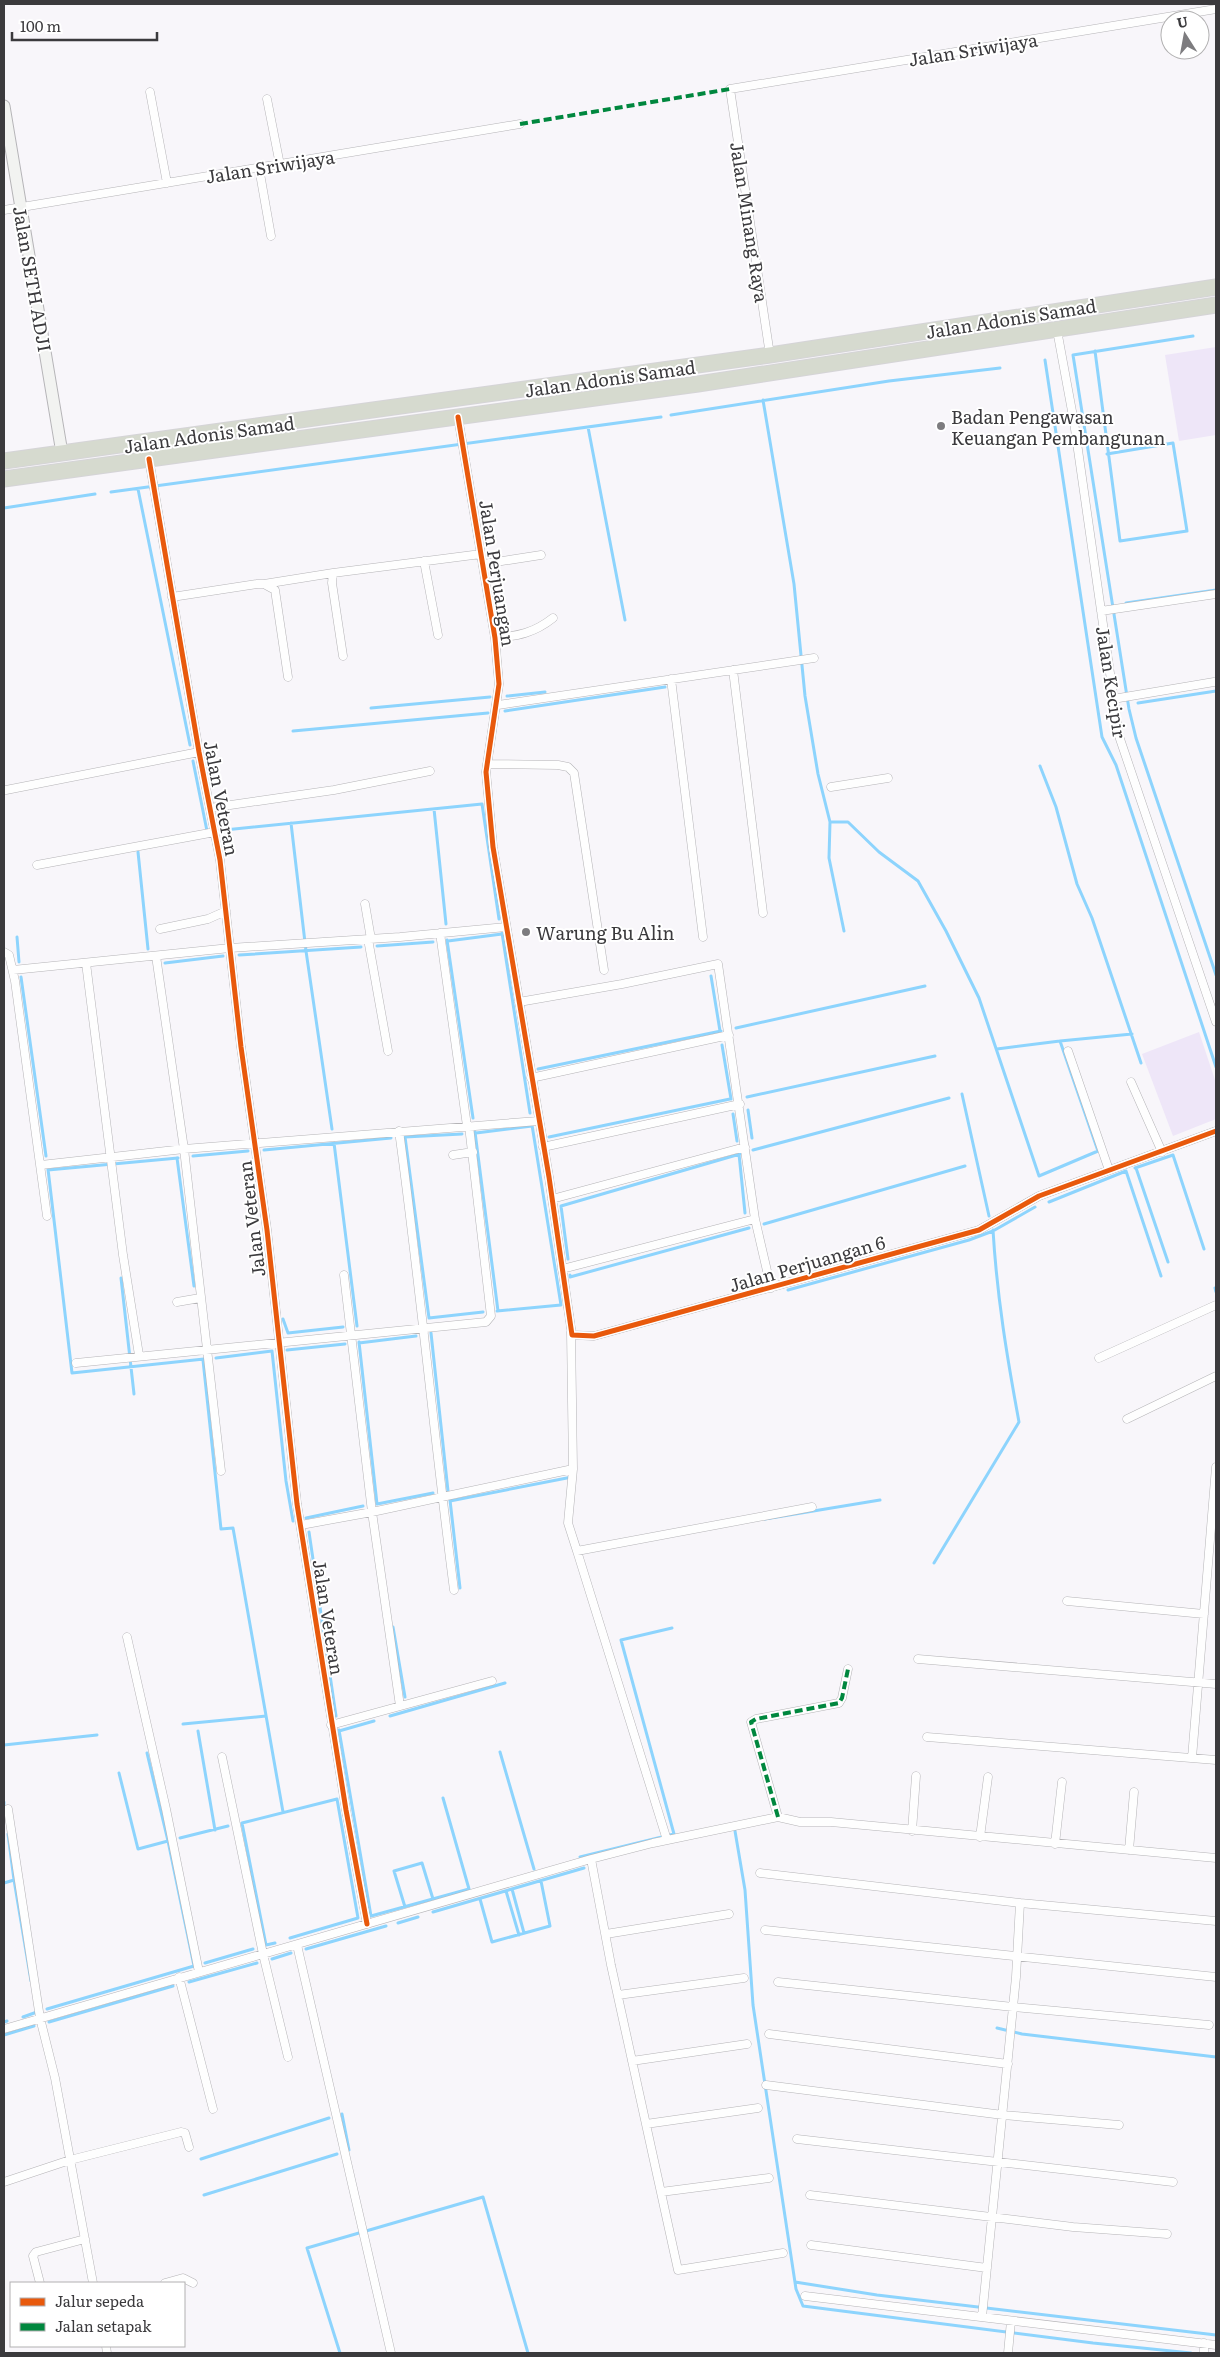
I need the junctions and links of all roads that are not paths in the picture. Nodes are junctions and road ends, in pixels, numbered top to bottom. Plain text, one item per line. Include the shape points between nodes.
1 (1216, 10) edge
2 (730, 89) joint
3 (150, 92) dead end
4 (267, 98) dead end
5 (4, 106) edge
6 (520, 124) dead end
7 (280, 164) junction
8 (259, 168) junction
9 (167, 183) junction
10 (21, 207) junction
11 (4, 210) edge
12 (271, 236) dead end
13 (1216, 287) edge
14 (1216, 305) edge
15 (1057, 330) junction
16 (770, 355) junction
17 (659, 371) junction
18 (662, 388) junction
19 (458, 417) junction
20 (210, 442) junction
21 (62, 453) junction
22 (149, 460) junction
23 (4, 461) edge
24 (4, 479) edge
25 (481, 554) junction
26 (541, 554) dead end
27 (424, 561) junction
28 (482, 564) junction
29 (333, 573) junction
30 (264, 584) junction
31 (1216, 594) edge
32 (172, 597) junction
33 (1105, 610) junction
34 (553, 618) dead end
35 (438, 635) dead end
36 (495, 638) junction
37 (343, 656) dead end
38 (814, 658) dead end
39 (733, 670) junction
40 (288, 677) dead end
41 (671, 679) junction
42 (1214, 682) dead end
43 (1113, 699) junction
44 (498, 705) junction
45 (199, 752) junction
46 (487, 764) junction
47 (430, 770) dead end
48 (888, 778) dead end
49 (831, 787) dead end
50 (6, 790) dead end
51 (210, 808) junction
52 (214, 832) junction
53 (37, 866) dead end
54 (365, 904) dead end
55 (226, 911) junction
56 (763, 913) dead end
57 (506, 927) junction
58 (160, 928) dead end
59 (440, 933) junction
60 (703, 937) dead end
61 (370, 939) junction
62 (230, 948) junction
63 (4, 952) edge
64 (156, 956) junction
65 (86, 963) junction
66 (12, 970) junction
67 (604, 970) dead end
68 (519, 1002) junction
69 (1216, 1022) edge
70 (729, 1036) junction
71 (388, 1051) dead end
72 (1068, 1052) dead end
73 (530, 1078) junction
74 (1130, 1082) dead end
75 (740, 1104) junction
76 (538, 1121) junction
77 (468, 1126) junction
78 (399, 1131) junction
79 (1216, 1131) edge
80 (255, 1143) junction
81 (543, 1147) junction
82 (746, 1147) junction
83 (184, 1149) junction
84 (473, 1152) junction
85 (1162, 1152) junction
86 (453, 1155) dead end
87 (112, 1157) junction
88 (41, 1165) junction
89 (1109, 1170) junction
90 (552, 1199) junction
91 (48, 1216) dead end
92 (755, 1219) junction
93 (562, 1268) junction
94 (344, 1275) dead end
95 (771, 1288) junction
96 (200, 1298) junction
97 (176, 1302) dead end
98 (1216, 1305) edge
99 (423, 1327) junction
100 (352, 1334) junction
101 (573, 1334) junction
102 (278, 1342) junction
103 (207, 1351) junction
104 (138, 1355) junction
105 (1099, 1358) dead end
106 (76, 1363) dead end
107 (1216, 1376) edge
108 (1127, 1419) dead end
109 (1216, 1467) edge
110 (572, 1468) junction
111 (220, 1471) dead end
112 (442, 1497) junction
113 (812, 1506) dead end
114 (372, 1512) junction
115 (300, 1525) junction
116 (576, 1551) junction
117 (454, 1590) dead end
118 (1067, 1600) dead end
119 (1204, 1614) junction
120 (127, 1636) dead end
121 (918, 1659) dead end
122 (848, 1669) dead end
123 (492, 1681) dead end
124 (1198, 1683) junction
125 (1216, 1684) edge
126 (400, 1706) junction
127 (331, 1725) junction
128 (928, 1737) dead end
129 (222, 1757) dead end
130 (1192, 1758) junction
131 (1216, 1760) edge
132 (916, 1776) dead end
133 (988, 1777) dead end
134 (1062, 1782) dead end
135 (1134, 1792) dead end
136 (8, 1809) dead end
137 (778, 1818) junction
138 (912, 1830) junction
139 (980, 1837) junction
140 (668, 1840) junction
141 (1055, 1844) junction
142 (1129, 1850) junction
143 (1216, 1858) edge
144 (591, 1859) junction
145 (760, 1873) dead end
146 (1020, 1903) junction
147 (729, 1914) dead end
148 (1216, 1921) edge
149 (368, 1924) junction
150 (766, 1930) dead end
151 (606, 1934) junction
152 (297, 1945) junction
153 (263, 1954) junction
154 (1018, 1957) junction
155 (198, 1972) junction
156 (1216, 1976) edge
157 (179, 1977) junction
158 (744, 1978) dead end
159 (778, 1982) dead end
160 (618, 1995) junction
161 (1013, 2007) junction
162 (40, 2018) junction
163 (1209, 2025) dead end
164 (4, 2029) edge
165 (769, 2034) dead end
166 (747, 2044) dead end
167 (288, 2057) dead end
168 (632, 2061) junction
169 (1008, 2064) junction
170 (766, 2085) dead end
171 (758, 2108) dead end
172 (213, 2109) dead end
173 (1002, 2114) junction
174 (646, 2124) junction
175 (1119, 2126) dead end
176 (797, 2139) dead end
177 (189, 2147) dead end
178 (70, 2160) junction
179 (998, 2163) junction
180 (769, 2178) dead end
181 (4, 2182) edge
182 (1173, 2182) dead end
183 (661, 2192) junction
184 (810, 2195) dead end
185 (992, 2216) junction
186 (1167, 2234) dead end
187 (85, 2239) junction
188 (811, 2245) dead end
189 (783, 2253) dead end
190 (987, 2268) junction
191 (40, 2282) edge
192 (94, 2282) edge
193 (169, 2282) edge
194 (193, 2283) dead end
195 (806, 2296) dead end
196 (982, 2314) junction
197 (1011, 2325) junction
198 (1216, 2345) edge
199 (1204, 2349) edge
200 (1009, 2351) edge
201 (391, 2353) edge

1 - 2 street, Jalan Sriwijaya
2 - 16 street, Jalan Minang Raya
3 - 9 street
4 - 7 street
5 - 10 street, Jalan SETH ADJI
6 - 7 street, Jalan Sriwijaya
7 - 8 street, Jalan Sriwijaya
8 - 9 street, Jalan Sriwijaya
8 - 12 street
9 - 10 street, Jalan Sriwijaya
10 - 11 street, Jalan Sriwijaya
10 - 21 street, Jalan SETH ADJI
13 - 16 highway, Jalan Adonis Samad
14 - 15 highway
15 - 18 highway
15 - 33 street, Jalan Kecipir
16 - 17 highway, Jalan Adonis Samad
17 - 18 highway
17 - 20 highway, Jalan Adonis Samad
18 - 19 highway
19 - 20 highway
19 - 25 street, Jalan Perjuangan
20 - 21 highway, Jalan Adonis Samad
20 - 22 highway
21 - 23 highway, Jalan Adonis Samad
22 - 24 highway
22 - 32 street, Jalan Veteran
25 - 27 street
25 - 28 street, Jalan Perjuangan
26 - 28 street
27 - 29 street
27 - 35 street
28 - 36 street, Jalan Perjuangan
29 - 30 street
29 - 37 street
30 - 32 street
30 - 40 street via 275,590
31 - 33 street
32 - 45 street, Jalan Veteran
33 - 43 street, Jalan Kecipir
34 - 36 street via 540,629
36 - 44 street, Jalan Perjuangan
38 - 39 street
39 - 41 street
39 - 56 street
41 - 44 street
41 - 60 street
42 - 43 street
43 - 69 street, Jalan Kecipir via 1119,736
44 - 46 street, Jalan Perjuangan
45 - 50 street
45 - 51 street, Jalan Veteran
46 - 57 street, Jalan Perjuangan via 493,847
46 - 67 street via 558,765 574,772
47 - 51 street via 334,790
48 - 49 street
51 - 52 street, Jalan Veteran
52 - 53 street
52 - 55 street, Jalan Veteran
54 - 61 street
55 - 58 street via 208,919
55 - 62 street, Jalan Veteran
57 - 59 street
57 - 68 street, Jalan Perjuangan
59 - 61 street
59 - 77 street
61 - 62 street
61 - 71 street
62 - 64 street
62 - 80 street, Jalan Veteran
63 - 66 street
64 - 65 street
64 - 83 street
65 - 66 street
65 - 87 street
66 - 88 street
68 - 70 street via 718,964
68 - 73 street, Jalan Perjuangan
70 - 73 street
70 - 75 street
72 - 89 street
73 - 76 street, Jalan Perjuangan
74 - 85 street
75 - 81 street
75 - 82 street
76 - 77 street
76 - 81 street, Jalan Perjuangan
77 - 78 street
77 - 84 street
78 - 80 street
78 - 99 street
79 - 85 street, Jalan Perjuangan 6
80 - 83 street
80 - 102 street, Jalan Veteran
81 - 90 street, Jalan Perjuangan
82 - 90 street
82 - 92 street
83 - 87 street
83 - 96 street
84 - 86 street
84 - 99 street via 491,1316 486,1322
85 - 89 street, Jalan Perjuangan 6
87 - 88 street
87 - 104 street
88 - 91 street
89 - 95 street, Jalan Perjuangan 6 via 1039,1196 979,1230
90 - 93 street, Jalan Perjuangan
92 - 93 street
92 - 95 street
93 - 101 street, Jalan Perjuangan
94 - 100 street
95 - 101 street, Jalan Perjuangan 6 via 594,1336
96 - 97 street
96 - 103 street
98 - 105 street
99 - 100 street
99 - 112 street
100 - 102 street
100 - 114 street
101 - 110 street, Jalan Perjuangan
102 - 103 street
102 - 115 street, Jalan Veteran
103 - 104 street
103 - 111 street
104 - 106 street
107 - 108 street
109 - 119 street
110 - 112 street
110 - 116 street, Jalan Perjuangan via 568,1523
112 - 114 street
112 - 117 street
113 - 116 street
114 - 115 street
114 - 126 street
115 - 127 street, Jalan Veteran
116 - 140 street, Jalan Perjuangan
118 - 119 street
119 - 124 street
120 - 155 street
121 - 124 street
122 - 137 street via 839,1703 751,1722
123 - 126 street
124 - 125 street
124 - 130 street
126 - 127 street
127 - 149 street, Jalan Veteran
128 - 130 street
129 - 153 street
130 - 131 street
132 - 138 street
133 - 139 street
134 - 141 street
135 - 142 street
136 - 162 street
137 - 138 street
137 - 140 street
138 - 139 street
139 - 141 street
140 - 144 street
141 - 142 street
142 - 143 street
144 - 149 street
144 - 151 street
145 - 146 street
146 - 148 street
146 - 154 street
147 - 151 street
149 - 152 street
150 - 154 street
151 - 160 street
152 - 153 street
152 - 201 street
153 - 155 street
153 - 167 street
154 - 156 street
154 - 161 street
155 - 157 street
157 - 162 street
157 - 172 street
158 - 160 street
159 - 161 street
160 - 168 street
161 - 163 street
161 - 169 street
162 - 164 street
162 - 178 street
165 - 169 street
166 - 168 street
168 - 174 street
169 - 173 street
170 - 173 street
171 - 174 street
173 - 175 street
173 - 179 street
174 - 183 street
176 - 179 street
177 - 178 street via 185,2134 181,2132
178 - 181 street
178 - 187 street
179 - 182 street
179 - 185 street
180 - 183 street
183 - 189 street via 678,2270
184 - 185 street
185 - 186 street via 1073,2227
185 - 190 street
187 - 191 street via 36,2252 33,2256
187 - 192 street
188 - 190 street
190 - 196 street
193 - 194 street via 183,2278
195 - 196 street
196 - 197 street
197 - 199 street
197 - 200 street
198 - 199 street

